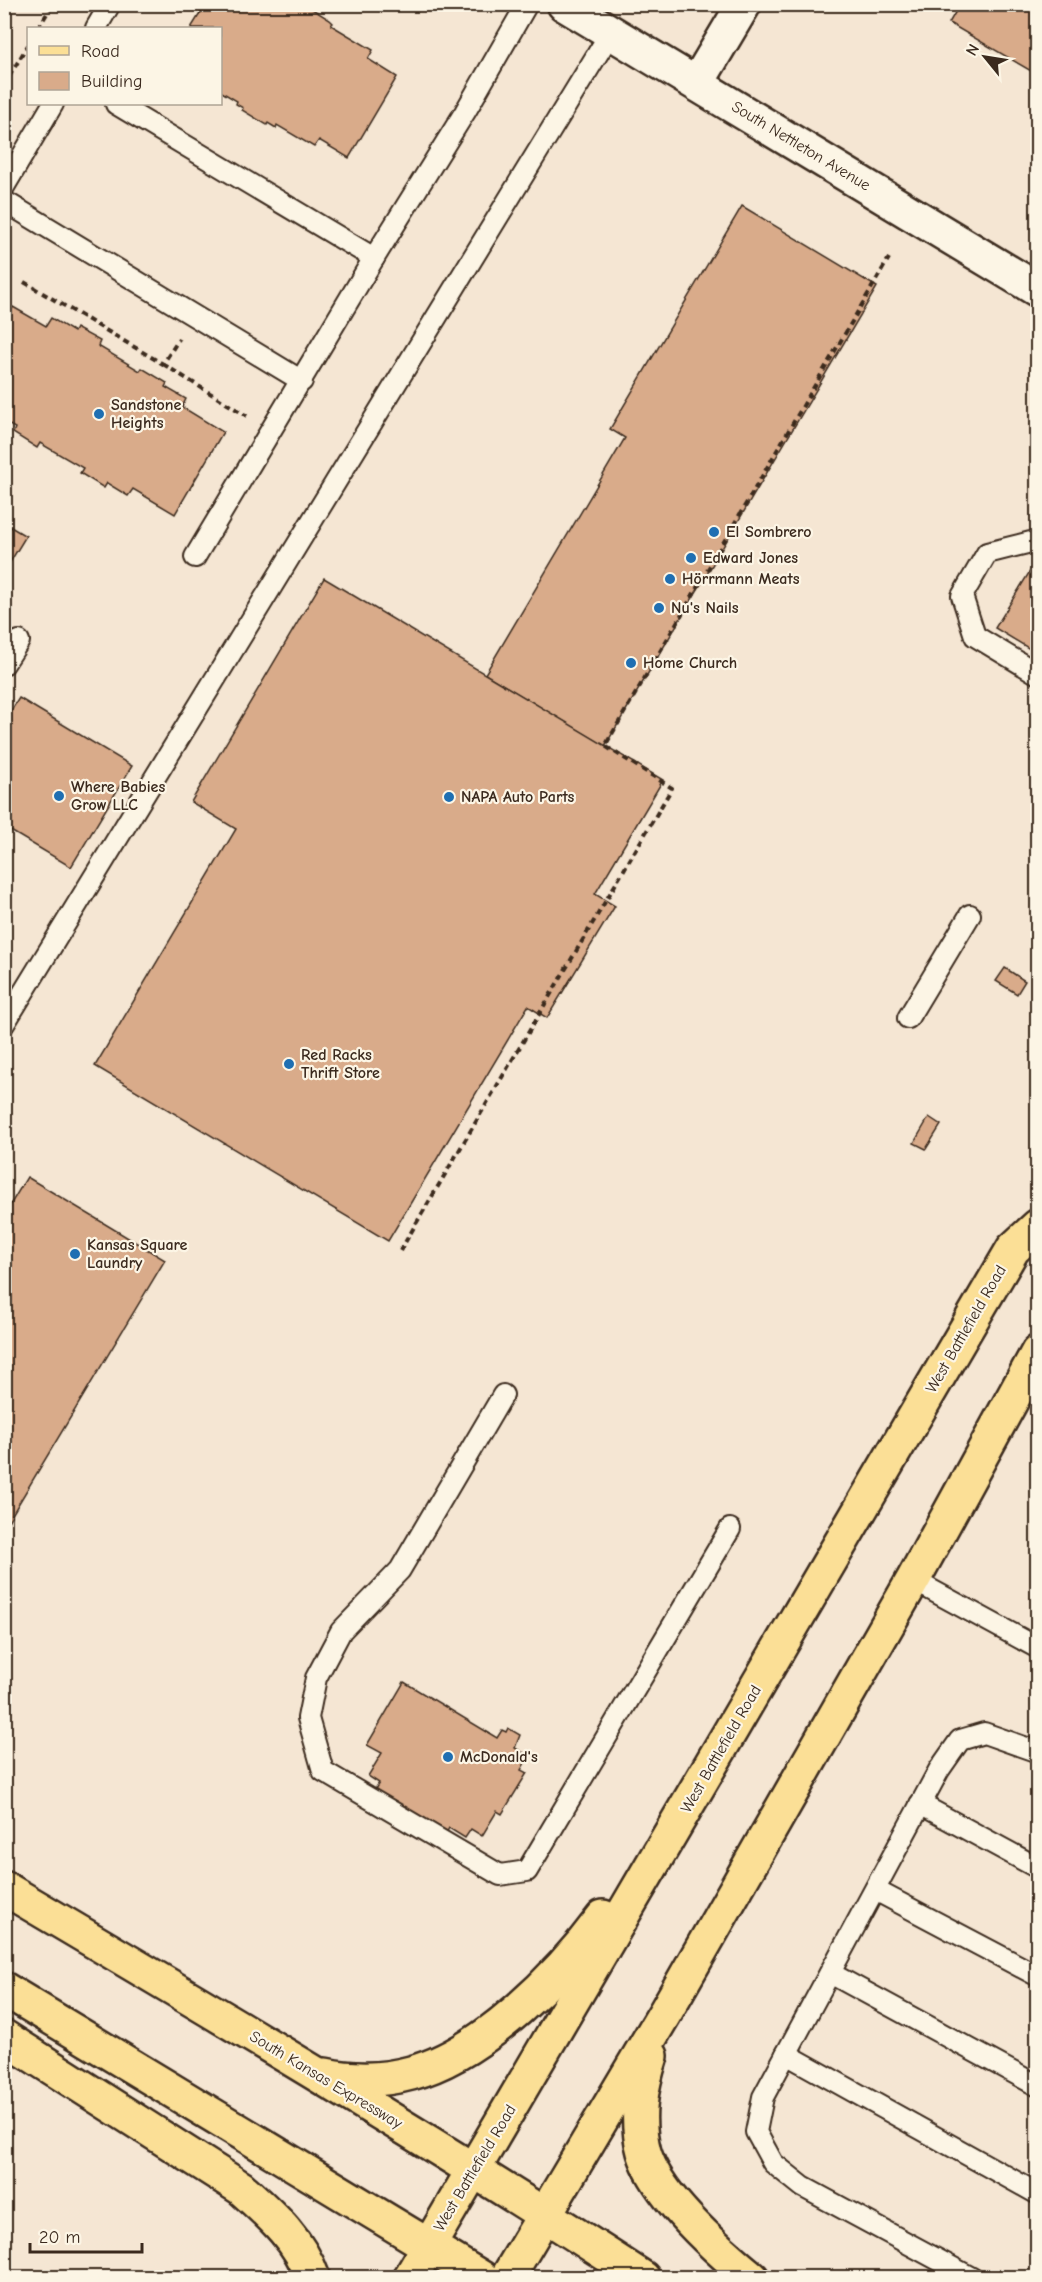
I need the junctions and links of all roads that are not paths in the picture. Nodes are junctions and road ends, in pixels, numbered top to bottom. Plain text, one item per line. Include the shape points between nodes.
1 (111, 4) edge
2 (527, 4) edge
3 (564, 4) edge
4 (744, 4) edge
5 (97, 27) edge
6 (611, 32) junction
7 (698, 83) junction
8 (52, 105) edge
9 (118, 105) edge
10 (4, 187) edge
11 (4, 201) edge
12 (374, 258) junction
13 (1038, 290) edge
14 (302, 381) junction
15 (1038, 546) edge
16 (195, 557) dead end
17 (19, 641) dead end
18 (4, 664) edge
19 (1038, 674) edge
20 (970, 915) dead end
21 (908, 1018) dead end
22 (4, 1024) edge
23 (1038, 1226) edge
24 (1038, 1352) edge
25 (503, 1395) dead end
26 (730, 1528) dead end
27 (913, 1580) junction
28 (1038, 1648) edge
29 (1038, 1752) edge
30 (703, 1779) junction
31 (920, 1804) junction
32 (1038, 1868) edge
33 (4, 1888) edge
34 (875, 1890) junction
35 (830, 1972) junction
36 (1038, 1976) edge
37 (4, 1989) edge
38 (666, 2011) junction
39 (4, 2037) edge
40 (786, 2054) junction
41 (316, 2073) junction
42 (1038, 2086) edge
43 (474, 2170) junction
44 (1038, 2194) edge
45 (546, 2214) junction
46 (429, 2245) junction
47 (313, 2277) edge
48 (410, 2277) edge
49 (482, 2277) edge
50 (507, 2277) edge
51 (643, 2277) edge
52 (752, 2277) edge
53 (972, 2277) edge

1 - 5 lane
2 - 12 lane
3 - 6 street, South Nettleton Avenue
4 - 7 street
6 - 7 street, South Nettleton Avenue
6 - 22 lane
7 - 13 street, South Nettleton Avenue
8 - 10 lane
9 - 12 lane
11 - 14 lane
12 - 14 lane
14 - 16 lane
15 - 19 lane via 1032,542 987,554 962,596 975,636
17 - 18 lane
20 - 21 lane
23 - 30 main road, West Battlefield Road via 1012,1249
24 - 27 main road
25 - 26 lane via 400,1570 341,1631 316,1678 308,1718 323,1771 500,1875 527,1871
27 - 28 lane
27 - 38 main road
29 - 31 lane via 984,1734 960,1740
30 - 41 main road via 590,1936 494,2029 455,2054 413,2073 367,2080
30 - 43 main road, West Battlefield Road
31 - 32 lane
31 - 34 lane
33 - 41 main road, South Kansas Expressway
34 - 35 lane
34 - 36 lane
35 - 40 lane
35 - 42 lane
37 - 46 main road
38 - 45 main road
38 - 52 main road via 640,2098 645,2153 678,2206
39 - 47 main road via 241,2188 293,2238
40 - 44 lane
40 - 53 lane via 763,2097 756,2132 773,2163 803,2187
41 - 43 main road, South Kansas Expressway
43 - 45 main road, South Kansas Expressway
43 - 46 main road, West Battlefield Road
45 - 50 main road
45 - 51 main road, South Kansas Expressway
46 - 48 main road, West Battlefield Road
46 - 49 main road

